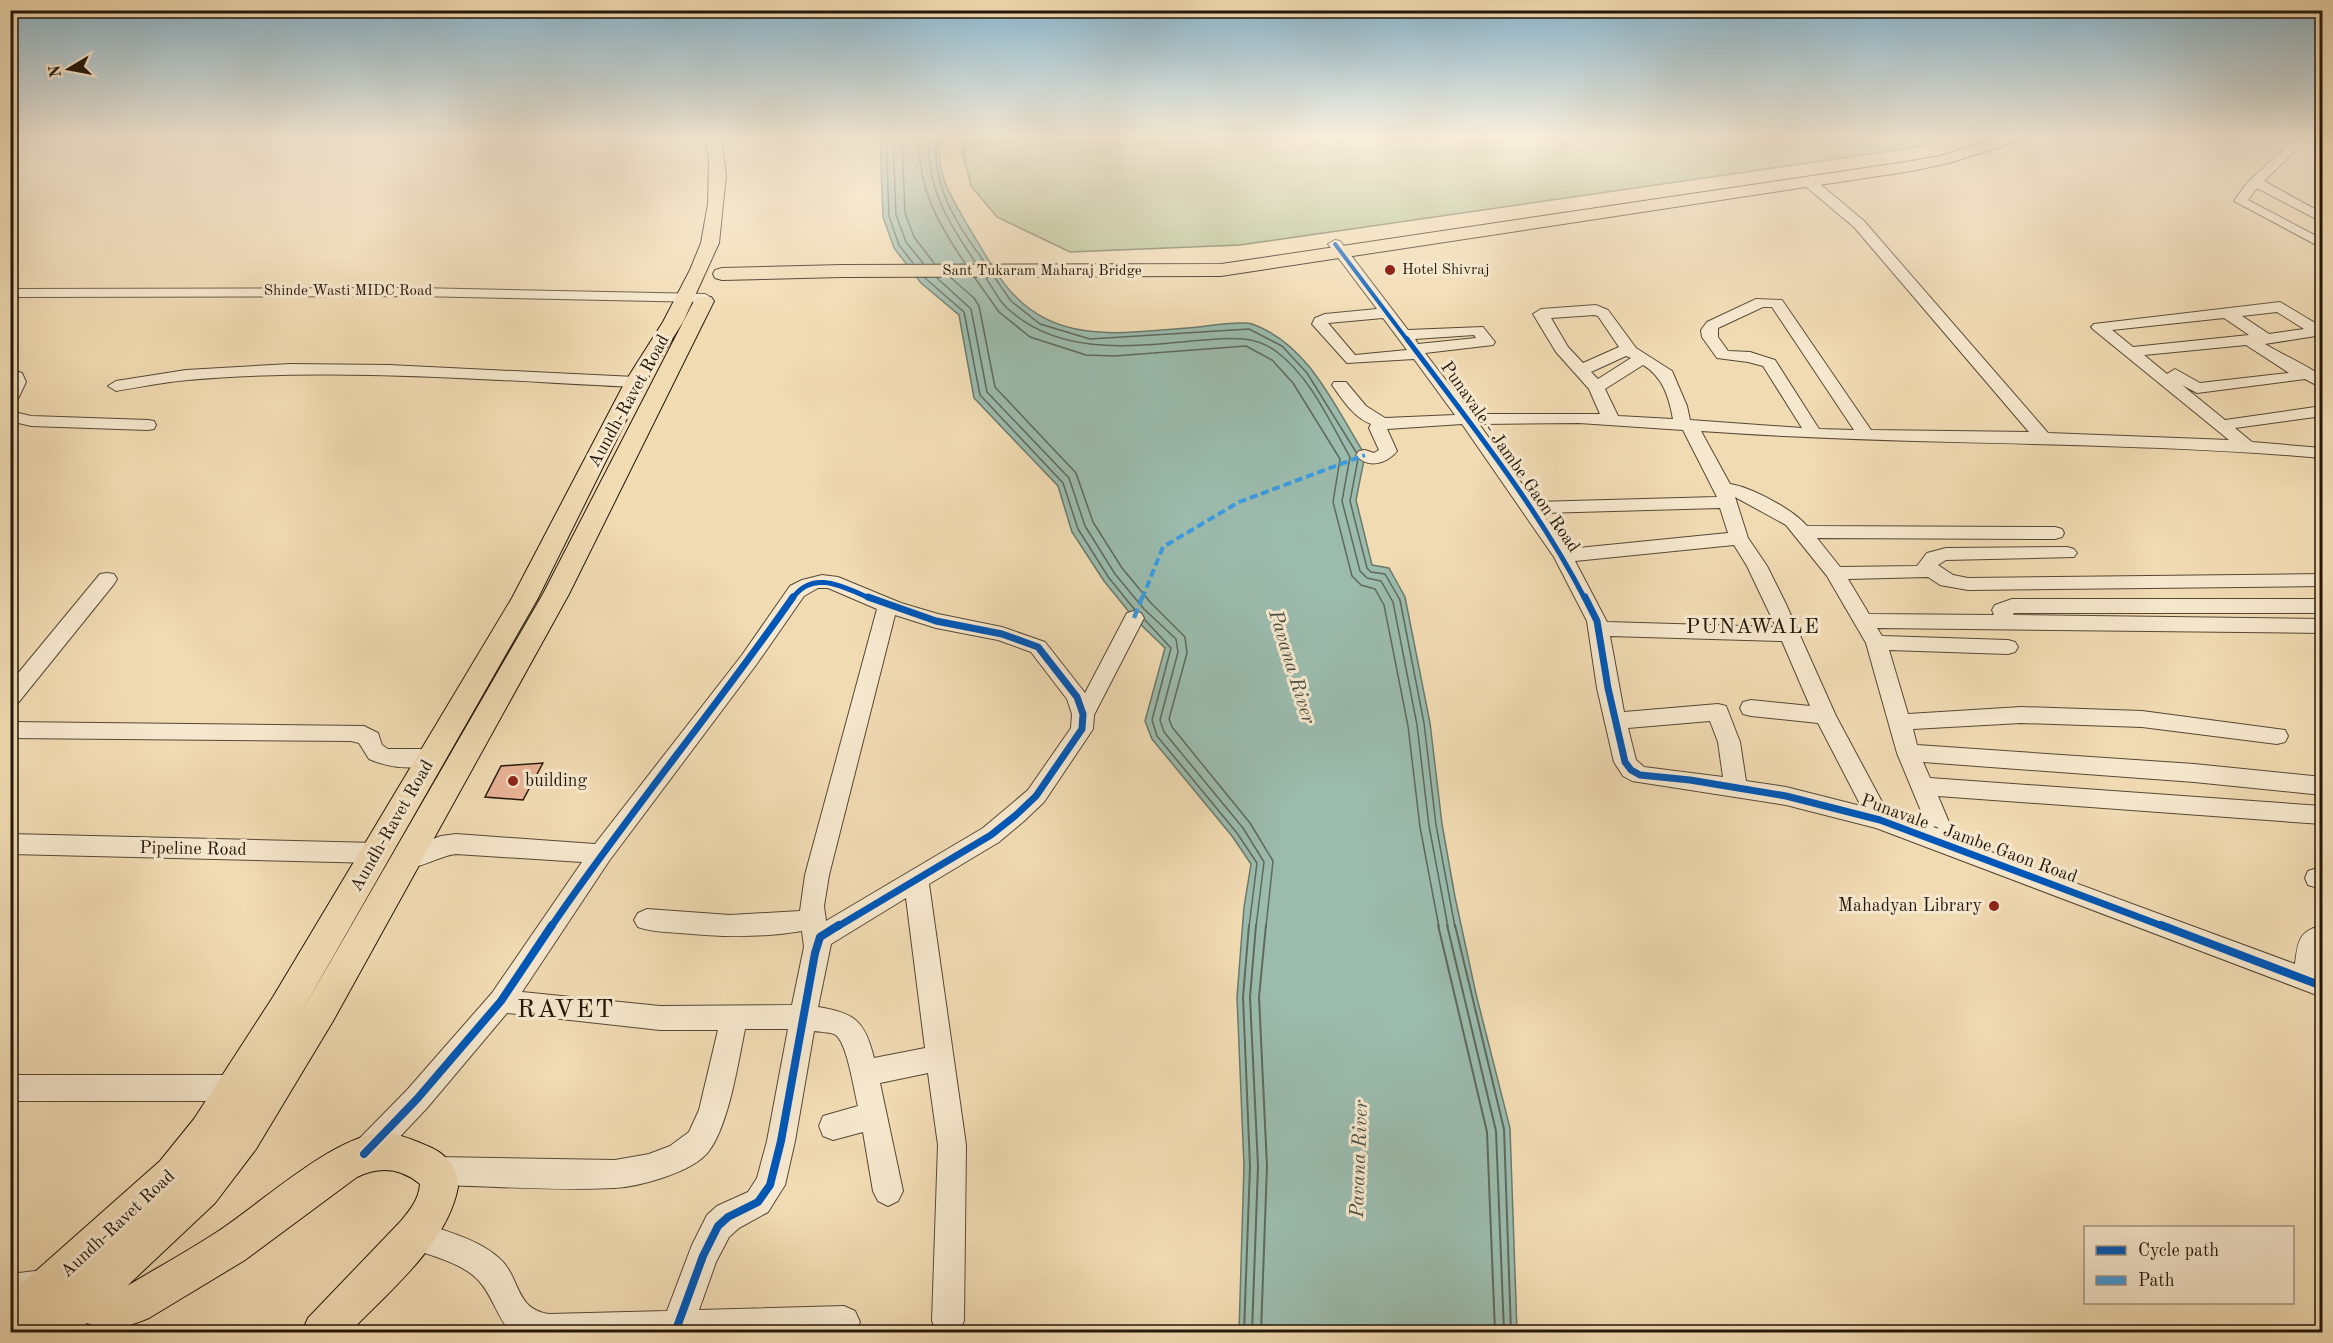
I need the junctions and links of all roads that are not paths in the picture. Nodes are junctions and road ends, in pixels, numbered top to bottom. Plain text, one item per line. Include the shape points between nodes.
1 (714, 200) edge
2 (720, 200) edge
3 (1643, 200) edge
4 (1683, 200) edge
5 (1830, 200) edge
6 (2242, 200) edge
7 (2288, 200) edge
8 (2322, 218) edge
9 (2322, 244) edge
10 (1339, 248) junction
11 (709, 277) junction
12 (10, 293) edge
13 (1388, 313) junction
14 (2222, 313) junction
15 (2319, 334) edge
16 (2251, 339) junction
17 (1412, 346) junction
18 (1628, 349) junction
19 (2136, 351) junction
20 (1643, 358) junction
21 (1581, 370) junction
22 (13, 381) edge
23 (635, 382) junction
24 (2322, 383) edge
25 (1340, 385) dead end
26 (116, 386) dead end
27 (1596, 387) junction
28 (10, 399) edge
29 (2322, 411) edge
30 (10, 416) edge
31 (1467, 419) junction
32 (1611, 419) junction
33 (1380, 422) junction
34 (1685, 424) junction
35 (148, 425) dead end
36 (2222, 426) junction
37 (1814, 434) junction
38 (1867, 436) junction
39 (2043, 438) junction
40 (2247, 446) junction
41 (2322, 453) edge
42 (1365, 455) dead end
43 (1725, 495) junction
44 (1528, 508) junction
45 (1802, 532) junction
46 (2055, 533) dead end
47 (1739, 538) junction
48 (2067, 554) dead end
49 (1563, 556) junction
50 (1928, 568) junction
51 (1835, 573) junction
52 (107, 579) dead end
53 (2322, 580) edge
54 (888, 605) junction
55 (2322, 606) edge
56 (1134, 618) dead end
57 (1864, 621) junction
58 (2007, 622) junction
59 (2322, 626) edge
60 (1599, 629) junction
61 (1789, 634) junction
62 (1876, 643) junction
63 (2008, 647) dead end
64 (10, 698) edge
65 (1751, 708) dead end
66 (1083, 714) junction
67 (1825, 716) junction
68 (1616, 721) junction
69 (1900, 722) junction
70 (10, 730) edge
71 (2277, 736) dead end
72 (1908, 753) junction
73 (433, 757) junction
74 (1921, 786) junction
75 (2322, 786) edge
76 (1736, 787) junction
77 (2322, 815) edge
78 (1880, 820) junction
79 (10, 844) edge
80 (1948, 847) junction
81 (601, 854) junction
82 (391, 857) junction
83 (916, 881) junction
84 (813, 919) junction
85 (647, 920) dead end
86 (2322, 936) edge
87 (816, 946) junction
88 (2314, 982) edge
89 (501, 1001) junction
90 (803, 1017) junction
91 (734, 1019) junction
92 (941, 1058) junction
93 (864, 1073) junction
94 (10, 1088) edge
95 (234, 1088) junction
96 (874, 1116) junction
97 (833, 1126) dead end
98 (364, 1154) junction
99 (436, 1171) junction
100 (888, 1191) dead end
101 (415, 1235) junction
102 (10, 1290) edge
103 (65, 1294) junction
104 (948, 1321) dead end
105 (10, 1322) edge
106 (844, 1322) dead end
107 (683, 1329) edge
108 (48, 1332) edge
109 (322, 1332) edge

1 - 11 main road
2 - 11 main road
3 - 10 main road
4 - 10 main road
5 - 39 street via 1858,224
6 - 9 street
7 - 8 street
10 - 11 main road, Sant Tukaram Maharaj Bridge via 1200,272 843,267
10 - 13 street, Punavale - Jambe Gaon Road
11 - 12 street, Shinde Wasti MIDC Road via 406,292
11 - 23 main road, Aundh-Ravet Road via 673,322
11 - 82 main road, Aundh-Ravet Road via 556,594
13 - 17 street, Punavale - Jambe Gaon Road
13 - 17 street via 1324,319 1320,324 1353,360
14 - 15 street via 2265,339
14 - 15 street via 2280,307
14 - 16 street
14 - 19 street via 2099,327
16 - 19 street
16 - 19 street via 2301,374 2299,377 2197,388
16 - 24 street
17 - 31 street, Punavale - Jambe Gaon Road
18 - 20 street
18 - 21 street
18 - 21 street via 1600,311 1541,314 1562,349
19 - 36 street
20 - 27 street
20 - 34 street via 1666,374
21 - 27 street
22 - 28 street
23 - 26 street via 290,369 186,375
23 - 73 main road, Aundh-Ravet Road via 525,598
25 - 33 street via 1365,416
27 - 32 street
29 - 36 street
30 - 35 street via 31,421
31 - 32 street
31 - 33 street
31 - 44 street, Punavale - Jambe Gaon Road
32 - 34 street
33 - 42 street via 1378,428 1388,451 1371,459
34 - 37 street
34 - 43 street
36 - 40 street
37 - 38 street
37 - 38 street via 1769,363 1723,355 1710,337 1712,325 1761,302 1777,303
38 - 39 street
39 - 40 street
40 - 41 street
43 - 44 street
43 - 45 street via 1736,490 1793,521
43 - 47 street
44 - 49 street, Punavale - Jambe Gaon Road
45 - 46 street
45 - 51 street
47 - 49 street
47 - 61 street via 1757,566
48 - 50 street via 1946,554 1934,557
49 - 60 street, Punavale - Jambe Gaon Road
50 - 51 street via 1917,572
50 - 53 street via 1947,580 1968,584
51 - 57 street
52 - 64 street
54 - 66 street via 1038,647 1077,697
54 - 81 street via 831,582 807,584 796,591 749,660
54 - 84 street via 817,875
55 - 58 street via 2012,606 2002,610
56 - 66 street
57 - 58 street
57 - 62 street
58 - 59 street
60 - 61 street
60 - 68 street, Punavale - Jambe Gaon Road
61 - 67 street
62 - 63 street
62 - 69 street
65 - 67 street
66 - 83 street via 1082,729 1036,796 991,835
67 - 78 street
68 - 76 street, Punavale - Jambe Gaon Road via 1625,762 1640,776
68 - 76 street via 1718,712 1730,742
69 - 71 street via 1981,716 2130,718
69 - 72 street
70 - 73 street via 351,733 364,734 370,739 373,752 385,756
72 - 74 street
72 - 75 street via 1988,756
73 - 82 main road, Aundh-Ravet Road
74 - 77 street
74 - 80 street
76 - 78 street, Punavale - Jambe Gaon Road via 1825,804
78 - 80 street, Punavale - Jambe Gaon Road
79 - 82 street, Pipeline Road
80 - 88 street, Punavale - Jambe Gaon Road
81 - 82 street via 456,844
81 - 89 street
82 - 95 main road, Aundh-Ravet Road
82 - 103 main road, Aundh-Ravet Road via 321,1010 219,1169 202,1190
83 - 87 street via 827,931
83 - 92 street
84 - 85 street via 782,925 736,926
84 - 87 street
86 - 88 street via 2310,944
87 - 90 street
89 - 91 street via 660,1018
89 - 98 street
90 - 91 street
90 - 93 street via 831,1020 848,1029
90 - 107 street via 770,1185 758,1202 718,1226 703,1256
91 - 99 street via 713,1111 699,1142 680,1156 649,1168 615,1174
92 - 93 street
92 - 104 street via 952,1145
93 - 96 street
94 - 95 street
95 - 103 main road, Aundh-Ravet Road via 173,1174
96 - 97 street
96 - 100 street
98 - 99 main road via 385,1151
98 - 103 main road via 344,1164 231,1246 135,1304 110,1309
99 - 101 main road via 436,1196
101 - 107 street via 474,1258 491,1271 514,1313 528,1327
101 - 109 main road
102 - 103 street
103 - 105 main road, Aundh-Ravet Road
103 - 108 main road, Aundh-Ravet Road
106 - 107 street

